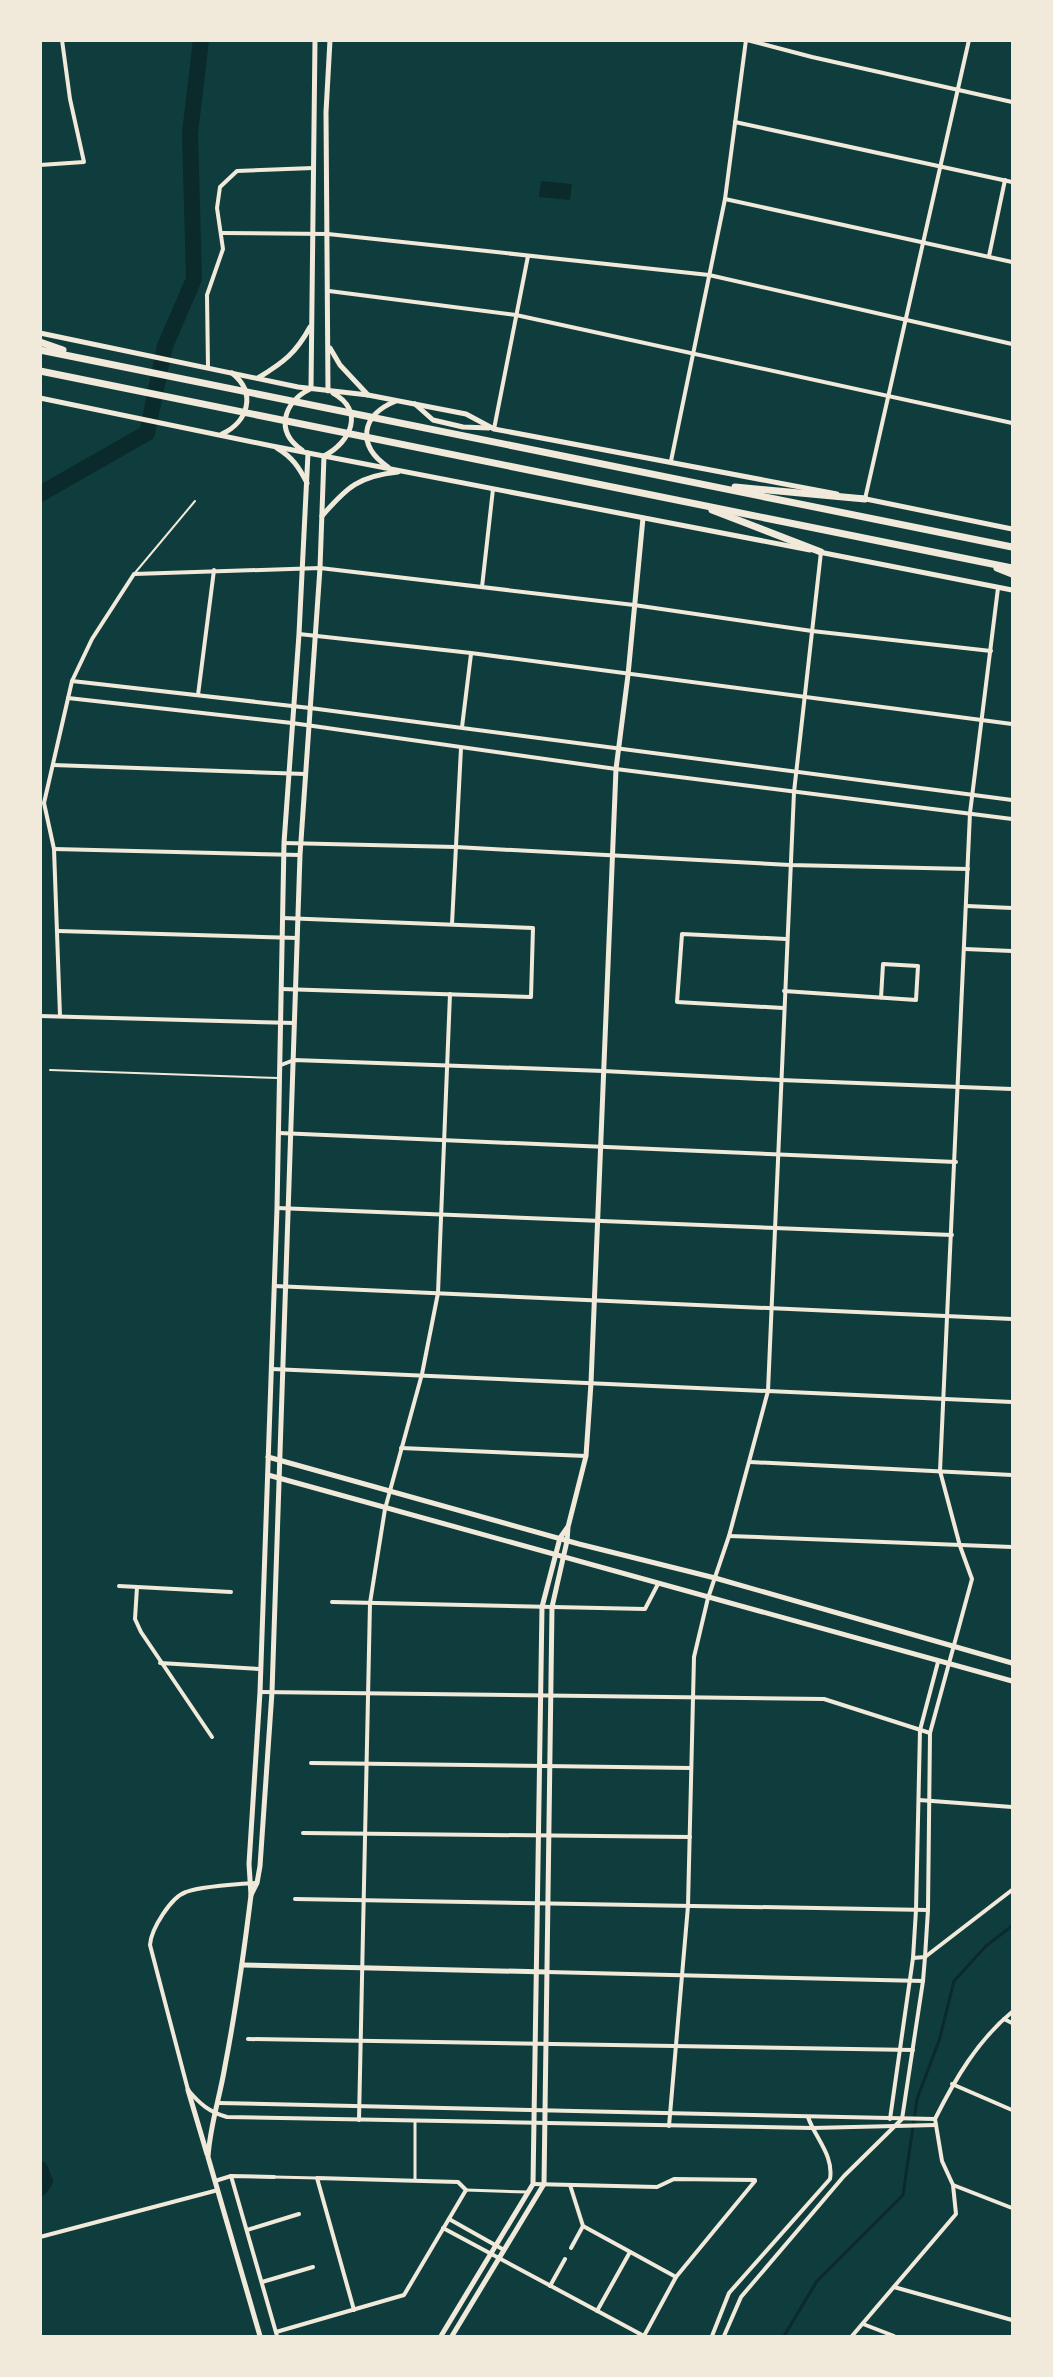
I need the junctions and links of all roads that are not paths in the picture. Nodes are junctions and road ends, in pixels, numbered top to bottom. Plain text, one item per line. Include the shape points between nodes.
1 (62, 40) edge
2 (315, 40) edge
3 (330, 40) edge
4 (746, 40) edge
5 (969, 40) edge
6 (313, 86) junction
7 (327, 87) junction
8 (957, 90) junction
9 (1012, 102) edge
10 (735, 122) junction
11 (40, 165) edge
12 (940, 165) junction
13 (313, 168) junction
14 (1005, 180) junction
15 (1012, 182) edge
16 (725, 199) junction
17 (221, 233) junction
18 (312, 234) junction
19 (328, 234) junction
20 (923, 243) junction
21 (528, 256) junction
22 (989, 256) junction
23 (1012, 262) edge
24 (710, 275) junction
25 (329, 291) junction
26 (516, 315) junction
27 (905, 321) junction
28 (311, 325) junction
29 (40, 333) edge
30 (40, 342) edge
31 (1012, 344) edge
32 (329, 346) junction
33 (40, 350) edge
34 (694, 352) junction
35 (88, 359) junction
36 (208, 368) junction
37 (40, 371) edge
38 (228, 372) junction
39 (257, 378) junction
40 (311, 388) junction
41 (328, 391) junction
42 (368, 396) junction
43 (888, 397) junction
44 (40, 398) edge
45 (398, 400) junction
46 (414, 404) junction
47 (1012, 423) edge
48 (494, 429) junction
49 (220, 435) junction
50 (273, 446) junction
51 (308, 453) junction
52 (324, 456) junction
53 (671, 461) junction
54 (390, 469) junction
55 (402, 471) junction
56 (697, 483) junction
57 (308, 485) junction
58 (493, 489) junction
59 (865, 499) junction
60 (195, 501) dead end
61 (693, 502) junction
62 (322, 516) junction
63 (644, 518) junction
64 (1012, 529) edge
65 (1012, 547) edge
66 (820, 552) junction
67 (969, 559) junction
68 (303, 567) junction
69 (320, 568) junction
70 (1012, 568) edge
71 (214, 570) junction
72 (134, 574) junction
73 (1012, 574) edge
74 (482, 587) junction
75 (998, 587) junction
76 (1012, 590) edge
77 (634, 605) junction
78 (812, 631) junction
79 (299, 634) junction
80 (315, 636) junction
81 (991, 651) junction
82 (471, 653) junction
83 (628, 675) junction
84 (72, 681) junction
85 (198, 695) junction
86 (68, 698) junction
87 (804, 698) junction
88 (294, 706) junction
89 (309, 708) junction
90 (981, 721) junction
91 (292, 723) junction
92 (1012, 724) edge
93 (308, 725) junction
94 (462, 727) junction
95 (460, 748) junction
96 (618, 748) junction
97 (52, 765) junction
98 (616, 769) junction
99 (796, 772) junction
100 (288, 773) junction
101 (305, 774) junction
102 (794, 792) junction
103 (972, 794) junction
104 (1012, 800) edge
105 (970, 813) junction
106 (1012, 819) edge
107 (284, 843) junction
108 (300, 843) junction
109 (456, 848) junction
110 (54, 849) junction
111 (284, 855) junction
112 (300, 855) junction
113 (612, 856) junction
114 (789, 865) junction
115 (968, 870) junction
116 (967, 906) junction
117 (1012, 908) edge
118 (283, 918) junction
119 (297, 918) junction
120 (452, 924) junction
121 (58, 931) junction
122 (282, 938) junction
123 (297, 938) junction
124 (786, 939) junction
125 (965, 949) junction
126 (1012, 951) edge
127 (281, 989) junction
128 (295, 989) junction
129 (784, 991) junction
130 (450, 994) junction
131 (881, 998) junction
132 (783, 1008) junction
133 (40, 1016) edge
134 (60, 1016) junction
135 (282, 1023) junction
136 (294, 1023) junction
137 (294, 1060) junction
138 (281, 1065) junction
139 (447, 1065) junction
140 (50, 1070) dead end
141 (603, 1071) junction
142 (280, 1078) junction
143 (780, 1080) junction
144 (958, 1088) junction
145 (1012, 1089) edge
146 (279, 1133) junction
147 (290, 1133) junction
148 (444, 1140) junction
149 (600, 1147) junction
150 (778, 1154) junction
151 (956, 1162) junction
152 (277, 1208) junction
153 (288, 1209) junction
154 (441, 1215) junction
155 (597, 1221) junction
156 (776, 1228) junction
157 (952, 1234) junction
158 (273, 1286) junction
159 (284, 1286) junction
160 (438, 1293) junction
161 (593, 1301) junction
162 (772, 1308) junction
163 (948, 1316) junction
164 (1012, 1319) edge
165 (271, 1369) junction
166 (282, 1369) junction
167 (422, 1374) junction
168 (591, 1383) junction
169 (768, 1391) junction
170 (944, 1399) junction
171 (1012, 1402) edge
172 (401, 1448) junction
173 (586, 1456) junction
174 (268, 1457) junction
175 (279, 1461) junction
176 (750, 1462) junction
177 (940, 1471) junction
178 (268, 1475) junction
179 (1012, 1475) edge
180 (279, 1479) junction
181 (390, 1491) junction
182 (385, 1509) junction
183 (568, 1527) junction
184 (729, 1536) junction
185 (560, 1538) junction
186 (567, 1541) junction
187 (960, 1546) junction
188 (1012, 1547) edge
189 (554, 1555) junction
190 (563, 1558) junction
191 (715, 1578) junction
192 (658, 1584) junction
193 (119, 1586) dead end
194 (137, 1587) junction
195 (231, 1592) dead end
196 (708, 1598) junction
197 (332, 1602) dead end
198 (370, 1603) junction
199 (542, 1607) junction
200 (552, 1607) junction
201 (954, 1646) junction
202 (260, 1658) junction
203 (273, 1659) junction
204 (938, 1662) junction
205 (160, 1663) junction
206 (1012, 1663) edge
207 (948, 1665) junction
208 (260, 1669) junction
209 (1012, 1682) edge
210 (260, 1692) junction
211 (272, 1692) junction
212 (368, 1693) junction
213 (541, 1695) junction
214 (551, 1695) junction
215 (693, 1697) junction
216 (920, 1730) junction
217 (930, 1733) junction
218 (212, 1737) dead end
219 (311, 1763) dead end
220 (367, 1763) junction
221 (540, 1766) junction
222 (550, 1766) junction
223 (691, 1768) junction
224 (919, 1800) junction
225 (928, 1800) junction
226 (1012, 1807) edge
227 (252, 1829) junction
228 (262, 1831) junction
229 (303, 1833) dead end
230 (365, 1833) junction
231 (539, 1835) junction
232 (549, 1835) junction
233 (690, 1837) junction
234 (256, 1883) junction
235 (249, 1884) junction
236 (1012, 1890) edge
237 (251, 1895) junction
238 (295, 1899) dead end
239 (364, 1900) junction
240 (538, 1904) junction
241 (548, 1904) junction
242 (688, 1906) junction
243 (916, 1910) junction
244 (928, 1910) junction
245 (925, 1957) junction
246 (913, 1958) junction
247 (242, 1965) junction
248 (362, 1968) junction
249 (537, 1972) junction
250 (547, 1972) junction
251 (682, 1976) junction
252 (911, 1981) junction
253 (923, 1981) junction
254 (1012, 2012) edge
255 (1004, 2019) junction
256 (1012, 2023) edge
257 (248, 2039) dead end
258 (361, 2041) junction
259 (536, 2044) junction
260 (546, 2044) junction
261 (676, 2046) junction
262 (900, 2049) junction
263 (913, 2050) junction
264 (952, 2084) junction
265 (188, 2090) junction
266 (219, 2103) junction
267 (359, 2107) junction
268 (1012, 2110) edge
269 (535, 2111) junction
270 (545, 2111) junction
271 (215, 2113) junction
272 (670, 2114) junction
273 (808, 2117) junction
274 (890, 2119) junction
275 (902, 2119) junction
276 (935, 2119) junction
277 (359, 2120) junction
278 (415, 2121) junction
279 (534, 2123) junction
280 (544, 2123) junction
281 (936, 2125) junction
282 (669, 2126) junction
283 (896, 2126) junction
284 (812, 2128) junction
285 (208, 2157) junction
286 (231, 2176) junction
287 (274, 2177) joint
288 (317, 2178) junction
289 (215, 2181) junction
290 (415, 2181) junction
291 (534, 2184) junction
292 (544, 2184) junction
293 (570, 2184) junction
294 (953, 2185) junction
295 (218, 2190) junction
296 (466, 2190) junction
297 (528, 2192) junction
298 (1012, 2208) edge
299 (299, 2214) dead end
300 (449, 2219) junction
301 (584, 2226) junction
302 (443, 2228) junction
303 (247, 2230) junction
304 (40, 2237) edge
305 (496, 2245) junction
306 (571, 2247) dead end
307 (505, 2250) junction
308 (630, 2252) junction
309 (491, 2254) junction
310 (500, 2259) junction
311 (565, 2259) dead end
312 (313, 2267) dead end
313 (676, 2277) junction
314 (262, 2282) junction
315 (550, 2286) junction
316 (894, 2287) junction
317 (354, 2310) junction
318 (597, 2311) junction
319 (1012, 2320) edge
320 (863, 2324) junction
321 (276, 2334) edge
322 (260, 2337) edge
323 (441, 2337) edge
324 (452, 2337) edge
325 (644, 2337) edge
326 (712, 2337) edge
327 (724, 2337) edge
328 (852, 2337) edge
329 (894, 2337) edge

1 - 11 street via 84,162
2 - 6 street
3 - 7 street
4 - 8 street
4 - 10 street
5 - 8 street
6 - 7 street
6 - 13 street
7 - 19 street
8 - 9 street
8 - 12 street
10 - 12 street
10 - 16 street
12 - 14 street
12 - 20 street
13 - 17 street via 237,171 220,187 217,208
13 - 18 street
14 - 15 street
14 - 22 street
16 - 20 street
16 - 24 street
17 - 18 street
17 - 36 street via 223,249 207,295
18 - 19 street
18 - 28 street
19 - 21 street
19 - 25 street
20 - 22 street
20 - 27 street
21 - 24 street
21 - 26 street
22 - 23 street
24 - 27 street
24 - 34 street
25 - 26 street
25 - 32 street
26 - 34 street
26 - 48 street
27 - 31 street
27 - 43 street
28 - 39 street via 299,348
28 - 40 street
29 - 36 street
30 - 35 highway
32 - 41 street
32 - 42 street via 340,365
33 - 35 highway
34 - 43 street
34 - 53 street
35 - 56 highway
36 - 38 street
37 - 61 highway
38 - 39 street
38 - 49 street via 243,384 246,412 238,424
39 - 40 street
40 - 41 street
40 - 51 street via 293,400 285,419 291,440
41 - 42 street
41 - 52 street via 346,404 351,423 342,444
42 - 45 street
43 - 47 street
43 - 59 street
44 - 49 street
45 - 46 street
45 - 54 street via 377,411 367,429 369,450
46 - 48 street via 466,414
46 - 48 street via 433,420
48 - 53 street
49 - 50 street
50 - 51 street
50 - 57 street via 289,455
51 - 52 street
51 - 57 street
52 - 54 street
52 - 62 street
53 - 59 street
54 - 55 street
55 - 58 street
55 - 62 street via 375,474 355,483
56 - 59 highway
56 - 65 highway
57 - 68 street
58 - 63 street
58 - 74 street
59 - 64 street
60 - 72 lane
61 - 66 highway
61 - 67 highway
62 - 69 street
63 - 66 street
63 - 77 street
66 - 75 street
66 - 78 street
67 - 70 highway
67 - 73 highway
68 - 69 street
68 - 71 street
68 - 79 street
69 - 74 street
69 - 80 street
71 - 72 street
71 - 85 street
72 - 84 street via 92,639
74 - 77 street
75 - 76 street
75 - 81 street
77 - 78 street
77 - 83 street
78 - 81 street
78 - 87 street
79 - 80 street
79 - 88 street
80 - 82 street
80 - 89 street
81 - 90 street
82 - 83 street
82 - 94 street
83 - 87 street
83 - 96 street
84 - 85 street
84 - 86 street
85 - 88 street
86 - 91 street
86 - 97 street
87 - 90 street
87 - 99 street
88 - 89 street
88 - 91 street
89 - 93 street
89 - 94 street
90 - 92 street
90 - 103 street
91 - 93 street
91 - 100 street
93 - 95 street
93 - 101 street
94 - 96 street
95 - 98 street
95 - 109 street
96 - 98 street
96 - 99 street
97 - 100 street
97 - 110 street via 44,802
98 - 102 street
98 - 113 street
99 - 102 street
99 - 103 street
100 - 101 street
100 - 107 street
101 - 108 street
102 - 105 street
102 - 114 street
103 - 104 street
103 - 105 street
105 - 106 street
105 - 115 street
107 - 108 street
107 - 111 street
108 - 109 street
108 - 112 street
109 - 113 street
109 - 120 street
110 - 111 street
110 - 121 street
111 - 112 street
111 - 118 street
112 - 119 street
113 - 114 street
113 - 141 street
114 - 115 street
114 - 124 street
115 - 116 street
116 - 117 street
116 - 125 street
118 - 119 street
118 - 122 street
119 - 120 street
119 - 123 street
120 - 130 street via 533,928 531,997
121 - 122 street
121 - 134 street
122 - 123 street
122 - 127 street
123 - 128 street
124 - 129 street
124 - 132 street via 682,934 677,1002
125 - 126 street
125 - 144 street
127 - 128 street
127 - 135 street
128 - 130 street
128 - 136 street
129 - 131 street
129 - 132 street
130 - 139 street
131 - 131 street via 916,1000 918,966 883,964
132 - 143 street
133 - 134 street
134 - 135 street
135 - 136 street
135 - 138 street
136 - 137 street
137 - 138 street
137 - 139 street
137 - 147 street
138 - 142 street
139 - 141 street
139 - 148 street
140 - 142 lane
141 - 143 street
141 - 149 street
142 - 146 street
143 - 144 street
143 - 150 street
144 - 145 street
144 - 151 street
146 - 147 street
146 - 152 street
147 - 148 street
147 - 153 street
148 - 149 street
148 - 154 street
149 - 150 street
149 - 155 street
150 - 151 street
150 - 156 street
151 - 157 street
152 - 153 street
152 - 158 street
153 - 154 street
153 - 159 street
154 - 155 street
154 - 160 street
155 - 156 street
155 - 161 street
156 - 157 street
156 - 162 street
157 - 163 street
158 - 159 street
158 - 165 street
159 - 160 street
159 - 166 street
160 - 161 street
160 - 167 street
161 - 162 street
161 - 168 street
162 - 163 street
162 - 169 street
163 - 164 street
163 - 170 street
165 - 166 street
165 - 174 street
166 - 167 street
166 - 175 street
167 - 168 street
167 - 172 street
168 - 169 street
168 - 173 street
169 - 170 street
169 - 176 street
170 - 171 street
170 - 177 street
172 - 173 street
172 - 181 street
173 - 183 street
174 - 175 street
174 - 178 street
175 - 180 street
175 - 181 street
176 - 177 street
176 - 184 street
177 - 179 street
177 - 187 street
178 - 180 street
178 - 202 street
180 - 182 street
180 - 203 street
181 - 182 street
181 - 185 street
182 - 189 street
182 - 198 street
183 - 185 street
183 - 186 street
184 - 187 street
184 - 191 street
185 - 186 street
185 - 189 street
186 - 190 street
186 - 191 street
187 - 188 street
187 - 201 street via 972,1579
189 - 190 street
189 - 199 street
190 - 192 street
190 - 200 street
191 - 196 street
191 - 201 street
192 - 196 street
192 - 200 street via 645,1609
193 - 194 street
194 - 195 street
194 - 205 street via 135,1619
196 - 204 street
196 - 215 street via 694,1657
197 - 198 street
198 - 199 street
198 - 212 street
199 - 200 street
199 - 213 street
200 - 214 street
201 - 206 street
201 - 207 street
202 - 203 street
202 - 208 street
203 - 211 street
204 - 207 street
204 - 216 street
205 - 208 street
205 - 218 street
207 - 209 street
207 - 217 street
208 - 210 street
210 - 211 street
210 - 227 street
211 - 212 street
211 - 228 street
212 - 213 street
212 - 220 street
213 - 214 street
213 - 221 street
214 - 215 street
214 - 222 street
215 - 216 street via 824,1699
215 - 223 street
216 - 217 street
216 - 224 street
217 - 225 street
219 - 220 street
220 - 221 street
220 - 230 street
221 - 222 street
221 - 231 street
222 - 223 street
222 - 232 street
223 - 233 street
224 - 225 street
224 - 243 street
225 - 226 street
225 - 244 street
227 - 228 street
227 - 235 street
228 - 234 street
229 - 230 street
230 - 231 street
230 - 239 street
231 - 232 street
231 - 240 street
232 - 233 street
232 - 241 street
233 - 242 street
234 - 235 street
234 - 237 street
235 - 237 street
235 - 265 street via 184,1892 158,1918 150,1938
236 - 245 street
237 - 247 street
238 - 239 street
239 - 240 street
239 - 248 street
240 - 241 street
240 - 249 street
241 - 242 street
241 - 250 street
242 - 243 street
242 - 251 street
243 - 244 street
243 - 246 street
244 - 245 street
245 - 246 street
245 - 253 street
246 - 252 street
247 - 248 street
247 - 266 street
248 - 249 street
248 - 258 street
249 - 250 street
249 - 259 street
250 - 251 street
250 - 260 street
251 - 252 street
251 - 261 street
252 - 253 street
252 - 262 street
253 - 263 street
254 - 255 street
255 - 256 street
255 - 264 street
257 - 258 street
258 - 259 street
258 - 267 street
259 - 260 street
259 - 269 street
260 - 261 street
260 - 270 street
261 - 262 street
261 - 272 street
262 - 263 street
262 - 274 street
263 - 275 street
264 - 268 street
264 - 276 street
265 - 271 street
265 - 285 street
266 - 267 street
266 - 271 street
267 - 269 street
267 - 277 street
269 - 270 street
269 - 279 street
270 - 272 street
270 - 280 street
271 - 277 street via 227,2117
271 - 285 street
272 - 273 street
272 - 282 street
273 - 274 street
273 - 284 street
274 - 275 street
275 - 276 street
275 - 283 street
276 - 281 street
277 - 278 street
278 - 279 street
278 - 290 street
279 - 280 street
279 - 291 street
280 - 282 street
280 - 292 street
281 - 283 street
281 - 294 street via 942,2161
282 - 284 street
283 - 284 street
283 - 327 street via 844,2176 741,2297
284 - 326 street via 826,2150 829,2182 729,2293
285 - 289 street
286 - 287 street
286 - 289 street
286 - 303 street
287 - 288 street
288 - 290 street
288 - 317 street
289 - 295 street
290 - 296 street via 458,2182
291 - 292 street
291 - 297 street
292 - 293 street
292 - 307 street
293 - 301 street
293 - 313 street via 657,2187 674,2179 755,2180
294 - 298 street
294 - 316 street via 956,2214
295 - 304 street
295 - 322 street
296 - 297 street
296 - 300 street
297 - 305 street
299 - 303 street
300 - 302 street
300 - 305 street
301 - 306 street
301 - 308 street
302 - 309 street
302 - 317 street via 404,2295
303 - 314 street
305 - 307 street
305 - 309 street
307 - 310 street
308 - 313 street
308 - 318 street
309 - 310 street
309 - 323 street
310 - 315 street
310 - 324 street
311 - 315 street
312 - 314 street
313 - 325 street
314 - 321 street
315 - 318 street
316 - 319 street
316 - 320 street
317 - 321 street
318 - 325 street
320 - 328 street
320 - 329 street

